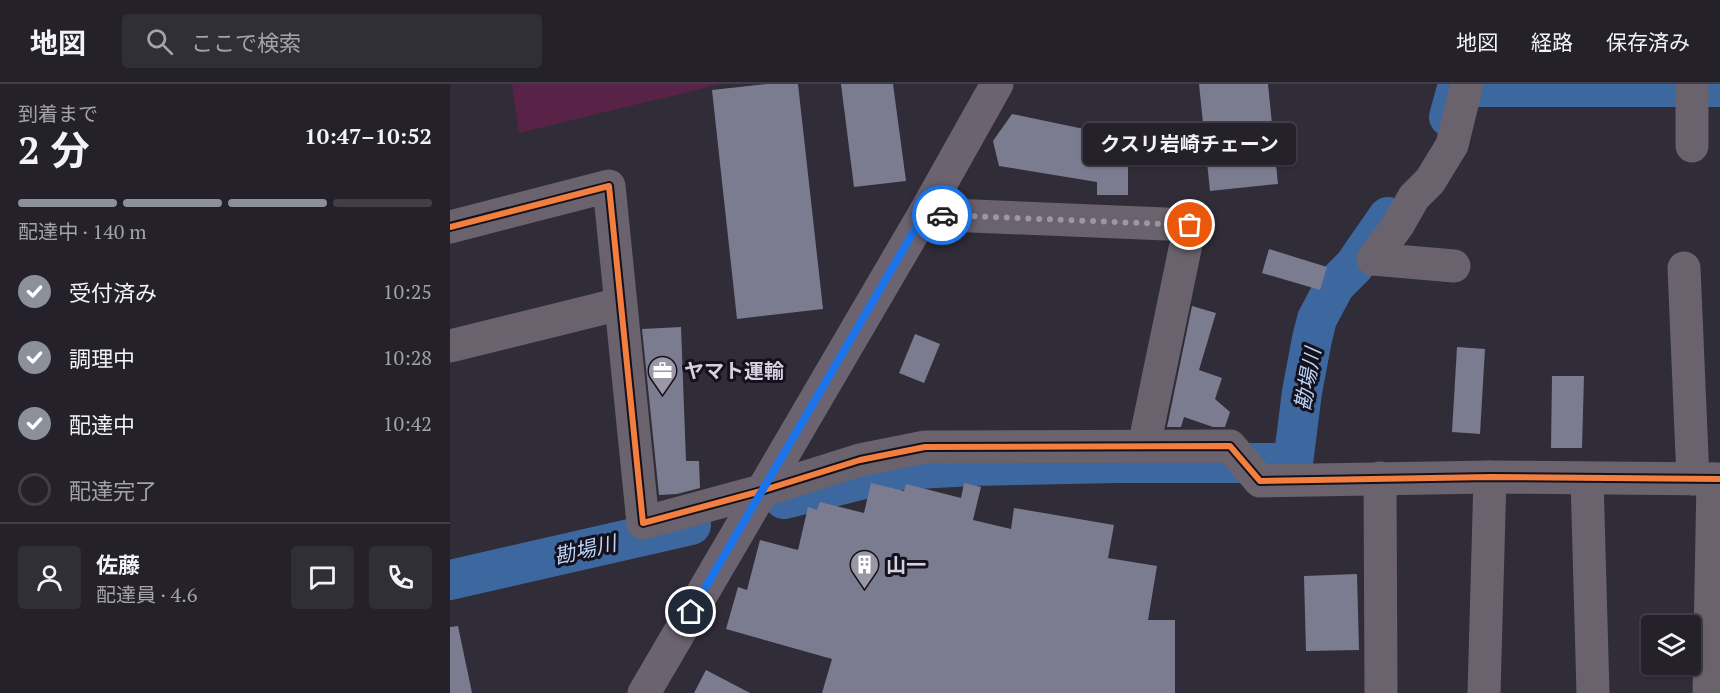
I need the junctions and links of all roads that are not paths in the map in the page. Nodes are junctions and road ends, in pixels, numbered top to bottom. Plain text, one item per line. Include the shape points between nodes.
1 (997, 84) edge
2 (1467, 84) edge
3 (1692, 84) edge
4 (1692, 146) dead end
5 (924, 214) junction
6 (450, 227) edge
7 (1454, 266) dead end
8 (1684, 268) dead end
9 (620, 304) junction
10 (450, 346) edge
11 (1144, 446) junction
12 (1490, 477) junction
13 (1380, 478) junction
14 (1587, 479) junction
15 (1709, 479) edge
16 (761, 491) junction
17 (644, 693) edge
18 (1382, 693) edge
19 (1484, 693) edge
20 (1593, 693) edge
21 (1709, 693) edge

1 - 5 main road
2 - 7 street via 1452,145 1373,259
3 - 4 street
5 - 11 street via 1190,225
5 - 16 main road
6 - 9 street via 609,186
8 - 15 street
9 - 10 street
9 - 16 street via 643,523
11 - 13 street via 1230,446 1260,481
11 - 16 street via 925,447 860,460
12 - 13 street
12 - 14 street
12 - 19 street
13 - 18 street
14 - 15 street
14 - 20 street
15 - 21 street
16 - 17 main road

